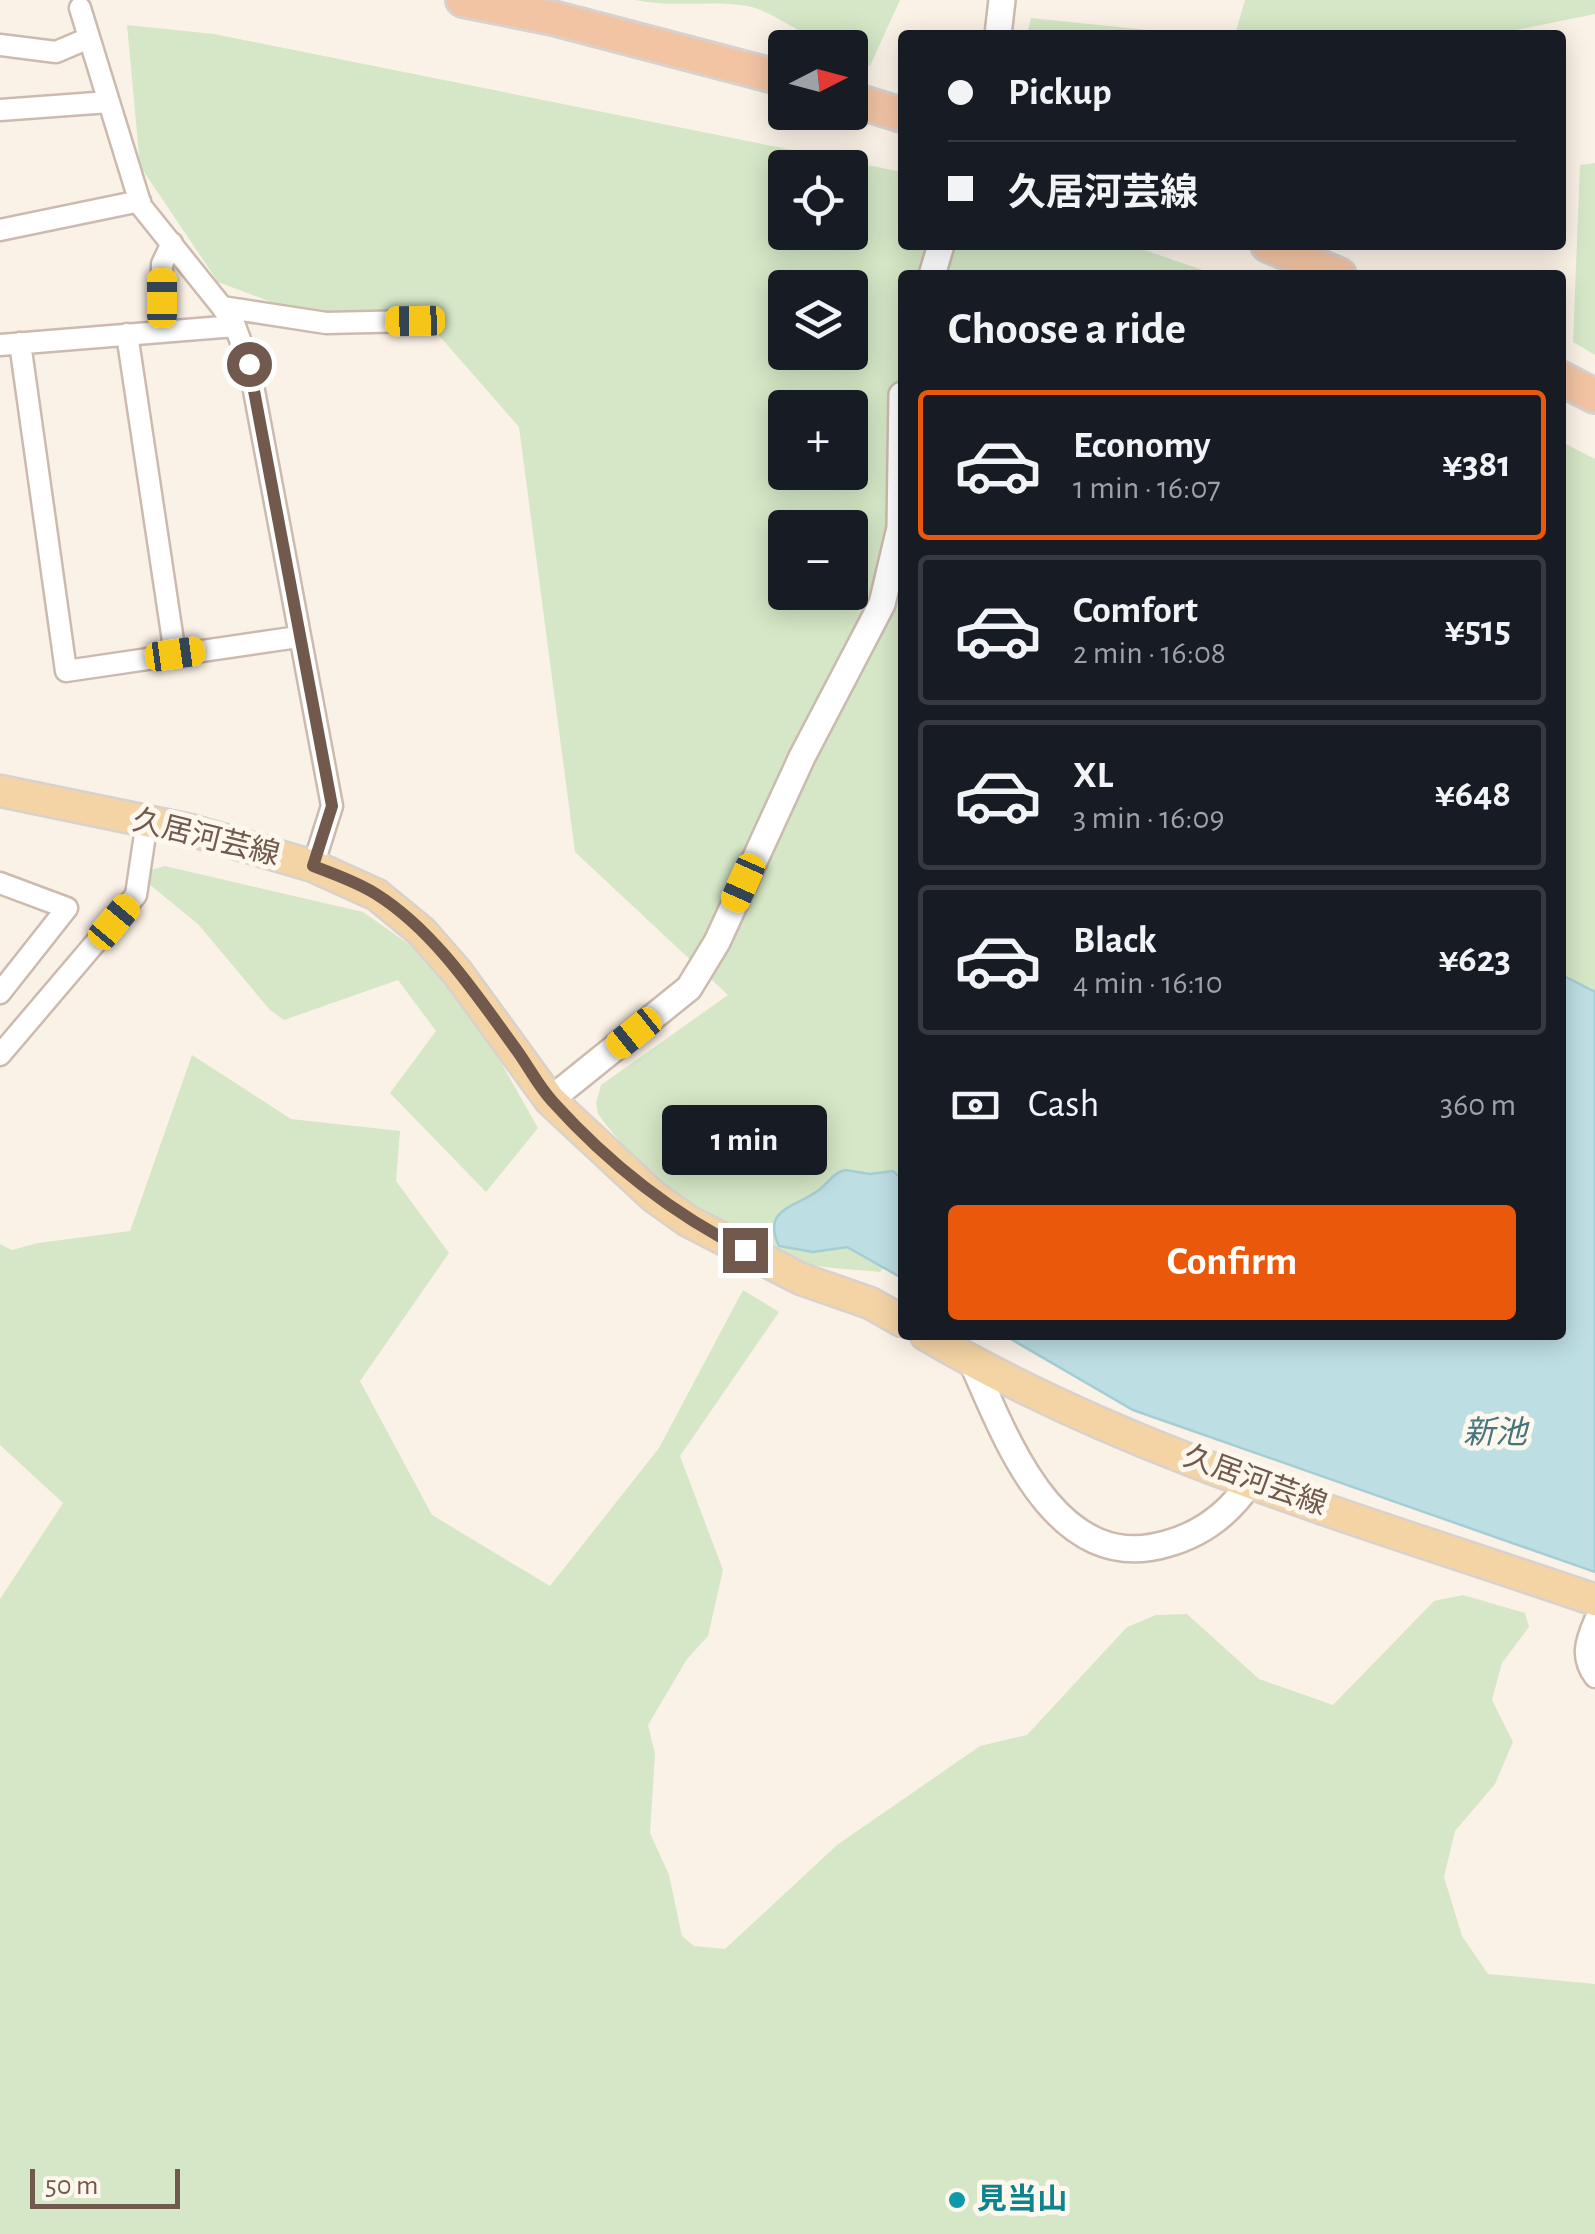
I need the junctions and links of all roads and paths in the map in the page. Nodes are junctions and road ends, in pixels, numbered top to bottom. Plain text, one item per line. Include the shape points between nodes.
1 (463, 0) edge
2 (1002, 0) edge
3 (80, 8) dead end
4 (999, 30) edge
5 (89, 38) junction
6 (0, 45) edge
7 (768, 75) edge
8 (110, 102) junction
9 (868, 105) edge
10 (0, 110) edge
11 (898, 114) edge
12 (140, 201) junction
13 (0, 230) edge
14 (172, 243) junction
15 (1280, 250) edge
16 (1326, 270) edge
17 (222, 306) junction
18 (415, 321) dead end
19 (235, 326) junction
20 (162, 331) junction
21 (127, 334) junction
22 (10, 344) edge
23 (1566, 381) edge
24 (1595, 396) edge
25 (898, 536) edge
26 (298, 637) junction
27 (175, 654) junction
28 (0, 790) edge
29 (147, 821) junction
30 (313, 866) junction
31 (0, 883) edge
32 (0, 993) edge
33 (0, 1056) edge
34 (550, 1100) junction
35 (898, 1320) edge
36 (935, 1340) edge
37 (972, 1362) junction
38 (1251, 1481) junction
39 (1595, 1600) edge
40 (1595, 1620) edge
41 (1595, 1676) edge

1 - 7 highway
2 - 4 street
3 - 5 street
5 - 6 street via 56,52
5 - 8 street
8 - 10 street
8 - 12 street
9 - 11 highway
12 - 13 street
12 - 14 street
14 - 17 street
14 - 20 street via 162,264
15 - 16 highway
17 - 18 street via 326,324
17 - 19 street
19 - 20 street
19 - 26 street via 249,364
20 - 21 street
21 - 22 street
21 - 27 street
22 - 27 street via 66,671
23 - 24 highway
25 - 34 street via 882,604 689,988
26 - 27 street
26 - 30 street via 332,806
28 - 29 main road, 久居河芸線
29 - 30 main road, 久居河芸線
29 - 33 street via 136,895
30 - 34 main road, 久居河芸線 via 377,895 422,932
31 - 32 street via 67,908
34 - 35 main road, 久居河芸線 via 613,1162 688,1221
36 - 37 main road, 久居河芸線
37 - 38 main road, 久居河芸線
37 - 38 street via 1043,1499 1100,1542 1152,1549 1174,1542 1216,1521
38 - 39 main road, 久居河芸線
40 - 41 street via 1584,1654

